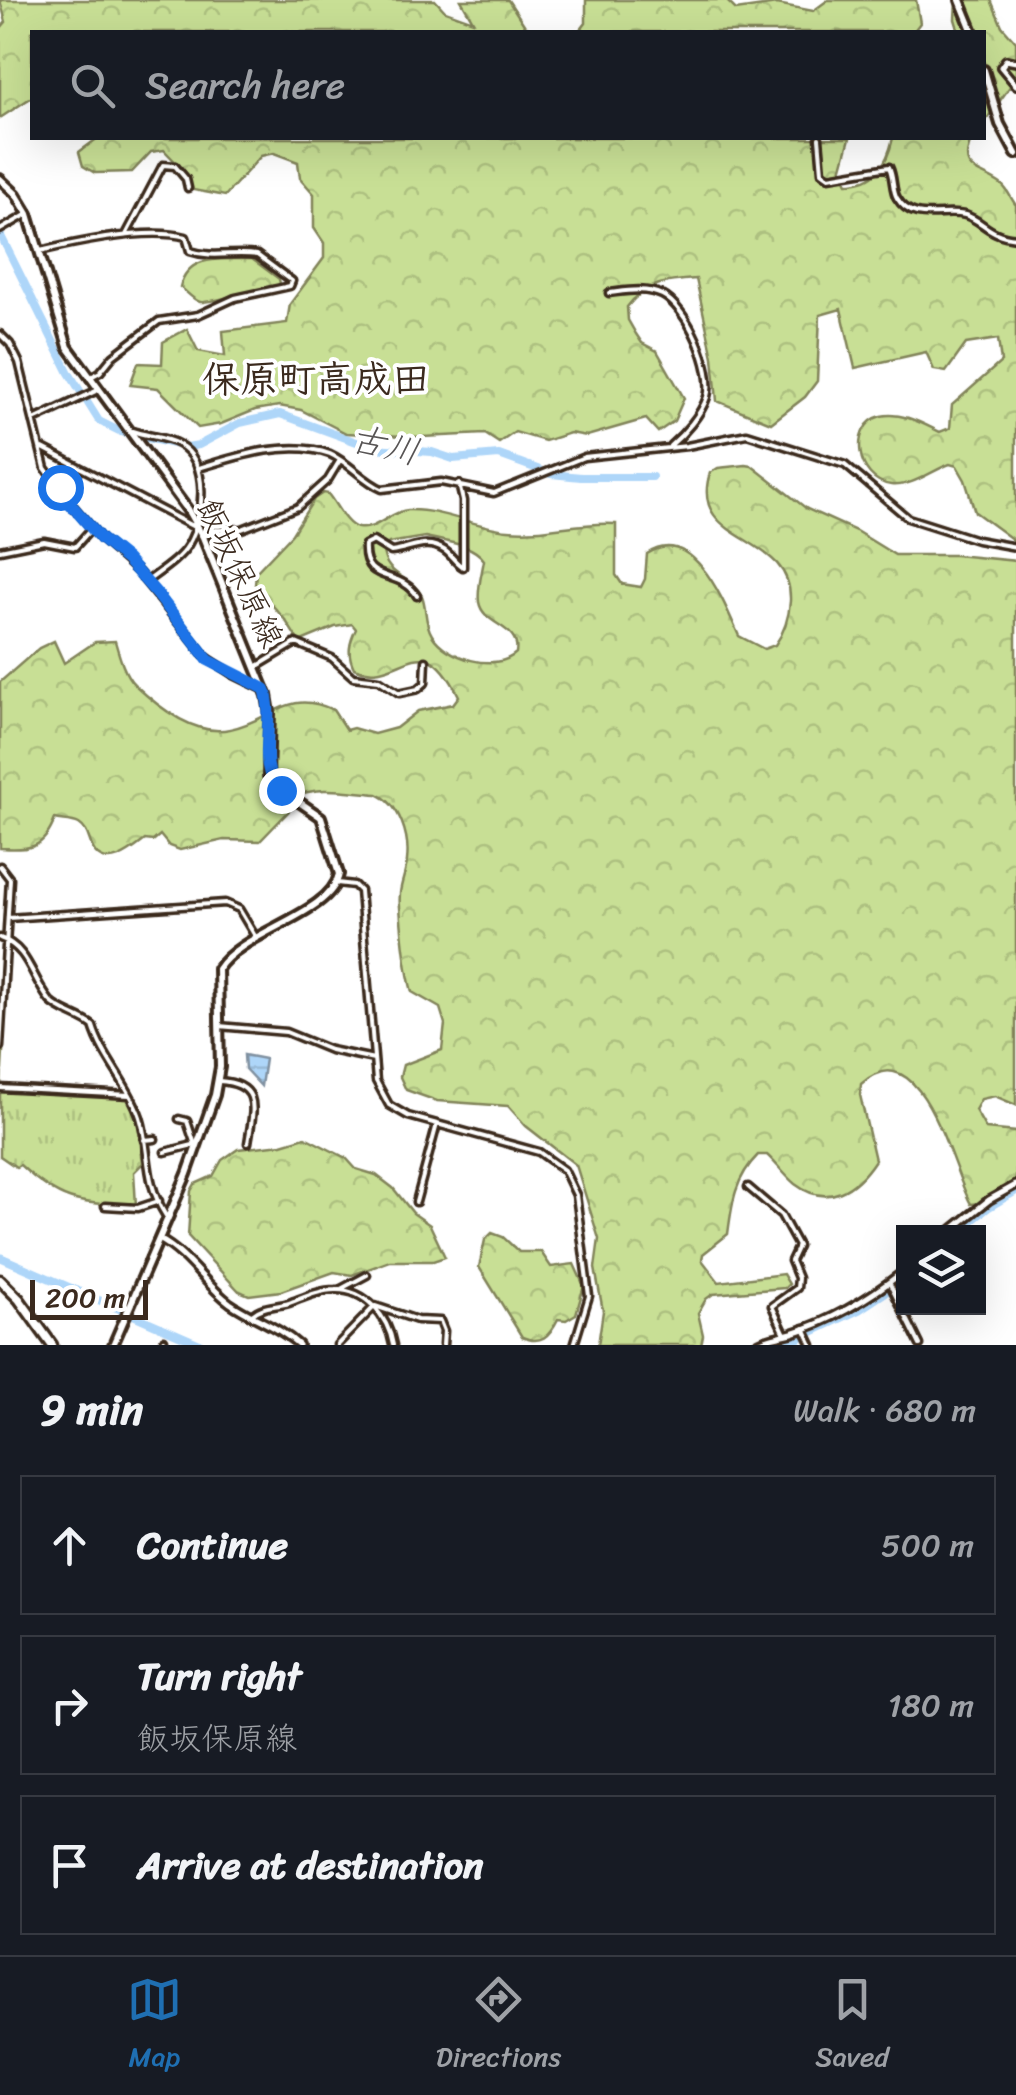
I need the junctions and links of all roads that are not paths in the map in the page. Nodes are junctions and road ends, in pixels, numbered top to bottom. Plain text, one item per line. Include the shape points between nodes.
1 (960, 0) edge
2 (972, 30) edge
3 (1016, 62) edge
4 (986, 77) edge
5 (1016, 86) edge
6 (819, 140) edge
7 (1015, 149) edge
8 (0, 179) edge
9 (188, 188) dead end
10 (28, 214) junction
11 (0, 230) edge
12 (126, 236) junction
13 (1016, 238) edge
14 (40, 251) junction
15 (608, 293) dead end
16 (0, 334) edge
17 (89, 378) junction
18 (98, 390) junction
19 (34, 420) junction
20 (128, 431) junction
21 (670, 446) junction
22 (42, 447) junction
23 (340, 460) junction
24 (199, 468) junction
25 (459, 484) junction
26 (195, 524) junction
27 (92, 528) junction
28 (203, 537) junction
29 (1016, 547) edge
30 (0, 550) edge
31 (146, 582) junction
32 (417, 596) dead end
33 (426, 662) dead end
34 (256, 667) junction
35 (265, 689) junction
36 (0, 866) edge
37 (337, 883) junction
38 (8, 918) junction
39 (256, 938) junction
40 (3, 939) edge
41 (219, 1026) junction
42 (0, 1047) edge
43 (374, 1059) junction
44 (219, 1081) junction
45 (0, 1088) edge
46 (130, 1095) junction
47 (179, 1119) dead end
48 (437, 1124) junction
49 (155, 1139) dead end
50 (144, 1140) junction
51 (248, 1143) dead end
52 (195, 1146) junction
53 (164, 1152) dead end
54 (1016, 1185) edge
55 (748, 1187) dead end
56 (159, 1201) junction
57 (416, 1202) dead end
58 (105, 1206) dead end
59 (168, 1218) junction
60 (958, 1225) edge
61 (158, 1239) junction
62 (367, 1275) dead end
63 (896, 1277) edge
64 (0, 1280) edge
65 (889, 1282) junction
66 (340, 1290) junction
67 (375, 1306) junction
68 (252, 1315) junction
69 (804, 1328) junction
70 (785, 1334) junction
71 (52, 1345) edge
72 (113, 1345) edge
73 (298, 1345) edge
74 (337, 1345) edge
75 (393, 1345) edge
76 (442, 1345) edge
77 (574, 1345) edge
78 (754, 1345) edge
79 (812, 1345) edge
80 (920, 1345) edge

1 - 2 main road
3 - 5 street via 1006,60 1001,71
4 - 7 main road
6 - 13 street via 828,176 890,167 896,197 908,208 935,217 965,216 993,234
8 - 10 main road, 飯坂保原線
9 - 12 street via 176,166 163,165
10 - 11 street
10 - 14 main road, 飯坂保原線
12 - 14 street
12 - 17 street via 182,236 190,251 208,256 253,253 292,285 159,321
14 - 17 main road, 飯坂保原線 via 62,334
15 - 21 street via 664,296 683,314 700,349 706,400
16 - 19 street via 16,355
17 - 18 main road, 飯坂保原線
18 - 19 street
18 - 20 main road, 飯坂保原線
19 - 22 street
20 - 24 street via 179,444
20 - 26 main road, 飯坂保原線
21 - 25 street via 584,457 494,493
21 - 29 street via 748,434 776,442 846,465 908,518
22 - 26 street
22 - 27 street via 47,472
23 - 24 street via 284,450
23 - 25 street via 382,489
23 - 28 street via 298,507
24 - 26 street
25 - 32 street via 462,568 428,544 392,552 374,541 365,545 373,571 406,582
26 - 28 main road, 飯坂保原線
26 - 31 street via 188,547
27 - 30 street via 75,547 44,542
27 - 31 street
28 - 34 main road, 飯坂保原線
31 - 35 street via 208,660
33 - 34 street via 425,683 401,693 382,681 353,677 332,658 296,643
34 - 35 main road, 飯坂保原線
35 - 37 main road, 飯坂保原線 via 268,776 321,817 338,865
36 - 38 street via 9,876
37 - 39 main road
37 - 43 street via 360,891
38 - 39 street via 224,903 240,910
38 - 40 street
39 - 41 main road via 218,969
40 - 42 street
40 - 46 street via 22,952 52,1003 93,1026
41 - 43 street via 286,1032
41 - 44 main road
43 - 48 street via 389,1105
44 - 51 street via 237,1083 251,1096
44 - 52 main road
45 - 46 street
46 - 50 street
47 - 52 street via 187,1121
48 - 57 street
48 - 77 street via 540,1152 568,1176 589,1292
49 - 50 street
50 - 56 street
52 - 53 street
52 - 59 main road
54 - 60 street
55 - 70 street via 781,1215 798,1246 790,1261 797,1288 772,1306
56 - 58 street via 138,1208
56 - 59 street
59 - 61 main road
61 - 68 street
61 - 72 main road
62 - 66 street
63 - 65 street
64 - 71 main road
65 - 69 street
65 - 80 street
66 - 67 street
66 - 68 street
67 - 74 street
67 - 75 street
67 - 76 street via 440,1321
68 - 73 street
69 - 70 street
69 - 79 street
70 - 78 street

